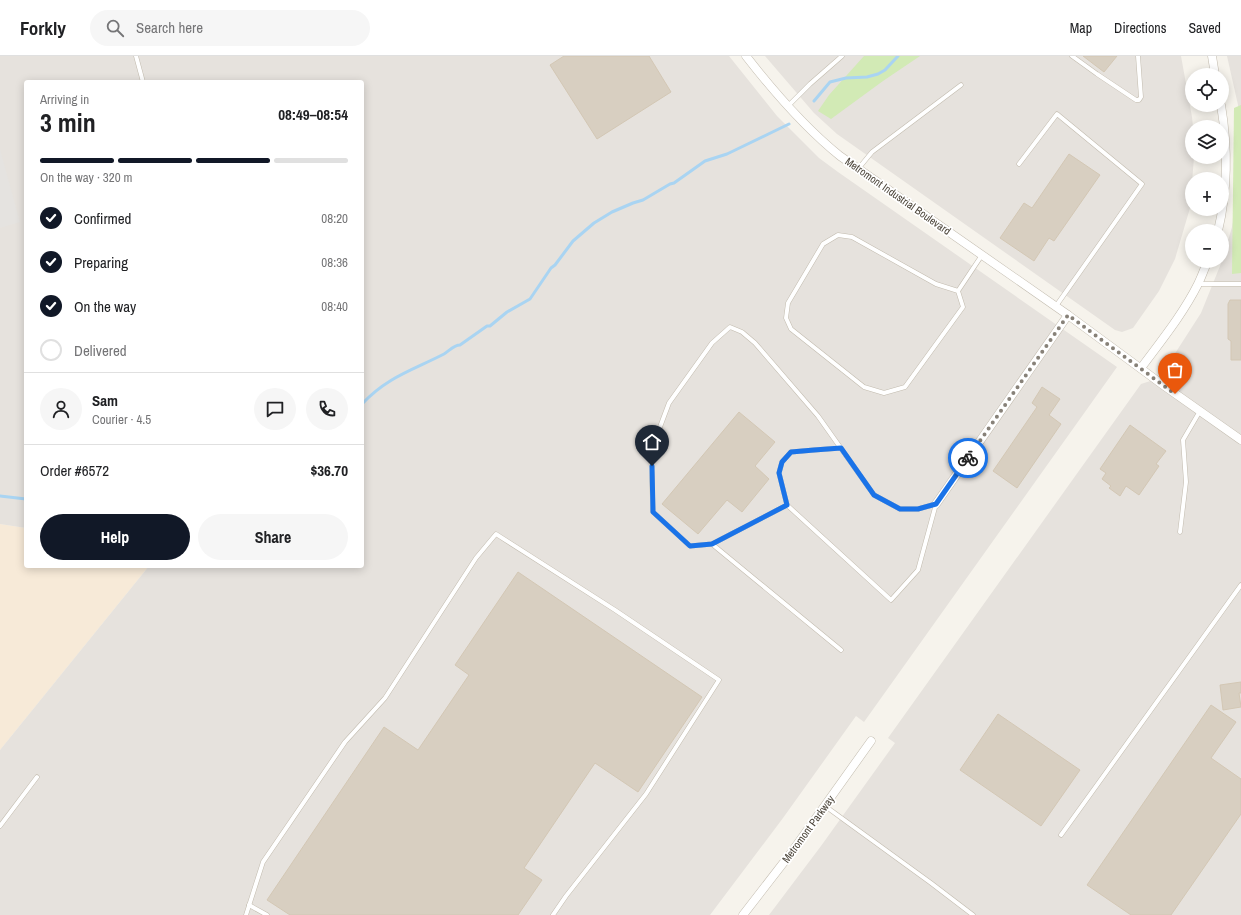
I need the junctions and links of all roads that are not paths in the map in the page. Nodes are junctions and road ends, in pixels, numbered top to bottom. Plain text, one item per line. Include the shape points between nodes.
1 (136, 56) edge
2 (746, 56) edge
3 (842, 56) edge
4 (1072, 56) edge
5 (1138, 56) edge
6 (1212, 56) edge
7 (1214, 68) edge
8 (142, 80) edge
9 (961, 85) dead end
10 (788, 106) junction
11 (1222, 112) edge
12 (1019, 164) dead end
13 (858, 169) junction
14 (1219, 224) edge
15 (983, 255) junction
16 (1205, 268) edge
17 (1198, 284) junction
18 (1241, 284) edge
19 (958, 291) junction
20 (1056, 306) junction
21 (1068, 315) junction
22 (1141, 368) junction
23 (1200, 411) junction
24 (1241, 440) edge
25 (841, 448) junction
26 (936, 504) junction
27 (787, 505) junction
28 (1180, 532) dead end
29 (712, 544) junction
30 (1241, 585) edge
31 (841, 650) dead end
32 (871, 741) dead end
33 (37, 777) dead end
34 (825, 806) junction
35 (0, 826) edge
36 (1061, 835) dead end
37 (249, 905) junction
38 (246, 915) edge
39 (267, 915) edge
40 (553, 915) edge
41 (743, 915) edge
42 (973, 915) edge

1 - 8 lane
2 - 10 street, Metromont Industrial Boulevard
3 - 10 lane
4 - 5 lane via 1136,100 1140,100
6 - 7 street
9 - 13 lane via 872,152
10 - 13 street, Metromont Industrial Boulevard via 829,147
11 - 14 street via 1226,166 1225,193
12 - 20 lane via 1057,114 1142,184
13 - 15 street, Metromont Industrial Boulevard
15 - 19 lane
15 - 20 street, Metromont Industrial Boulevard
16 - 17 street
17 - 18 lane
17 - 22 street via 1168,332
19 - 19 lane via 963,307 904,387 884,393 864,387 791,329 786,318 788,303 823,244 838,235 852,237 936,284
20 - 21 street, Metromont Industrial Boulevard
21 - 22 street, Metromont Industrial Boulevard
21 - 26 street
22 - 23 street, Metromont Industrial Boulevard
23 - 24 street, Metromont Industrial Boulevard
23 - 28 lane via 1183,440 1186,482
25 - 26 lane via 874,495 900,509 918,509
25 - 27 lane via 791,452 782,462 779,473
25 - 29 lane via 818,416 755,343 742,332 730,327 712,343 669,403 652,451 653,512 690,546
26 - 27 lane via 918,570 891,600
27 - 29 lane
29 - 31 lane
30 - 36 lane
32 - 34 street, Metromont Parkway
33 - 35 lane
34 - 41 street, Metromont Parkway
34 - 42 lane
37 - 38 lane
37 - 39 lane
37 - 40 lane via 263,862 345,742 385,698 476,558 496,534 719,680 646,794

